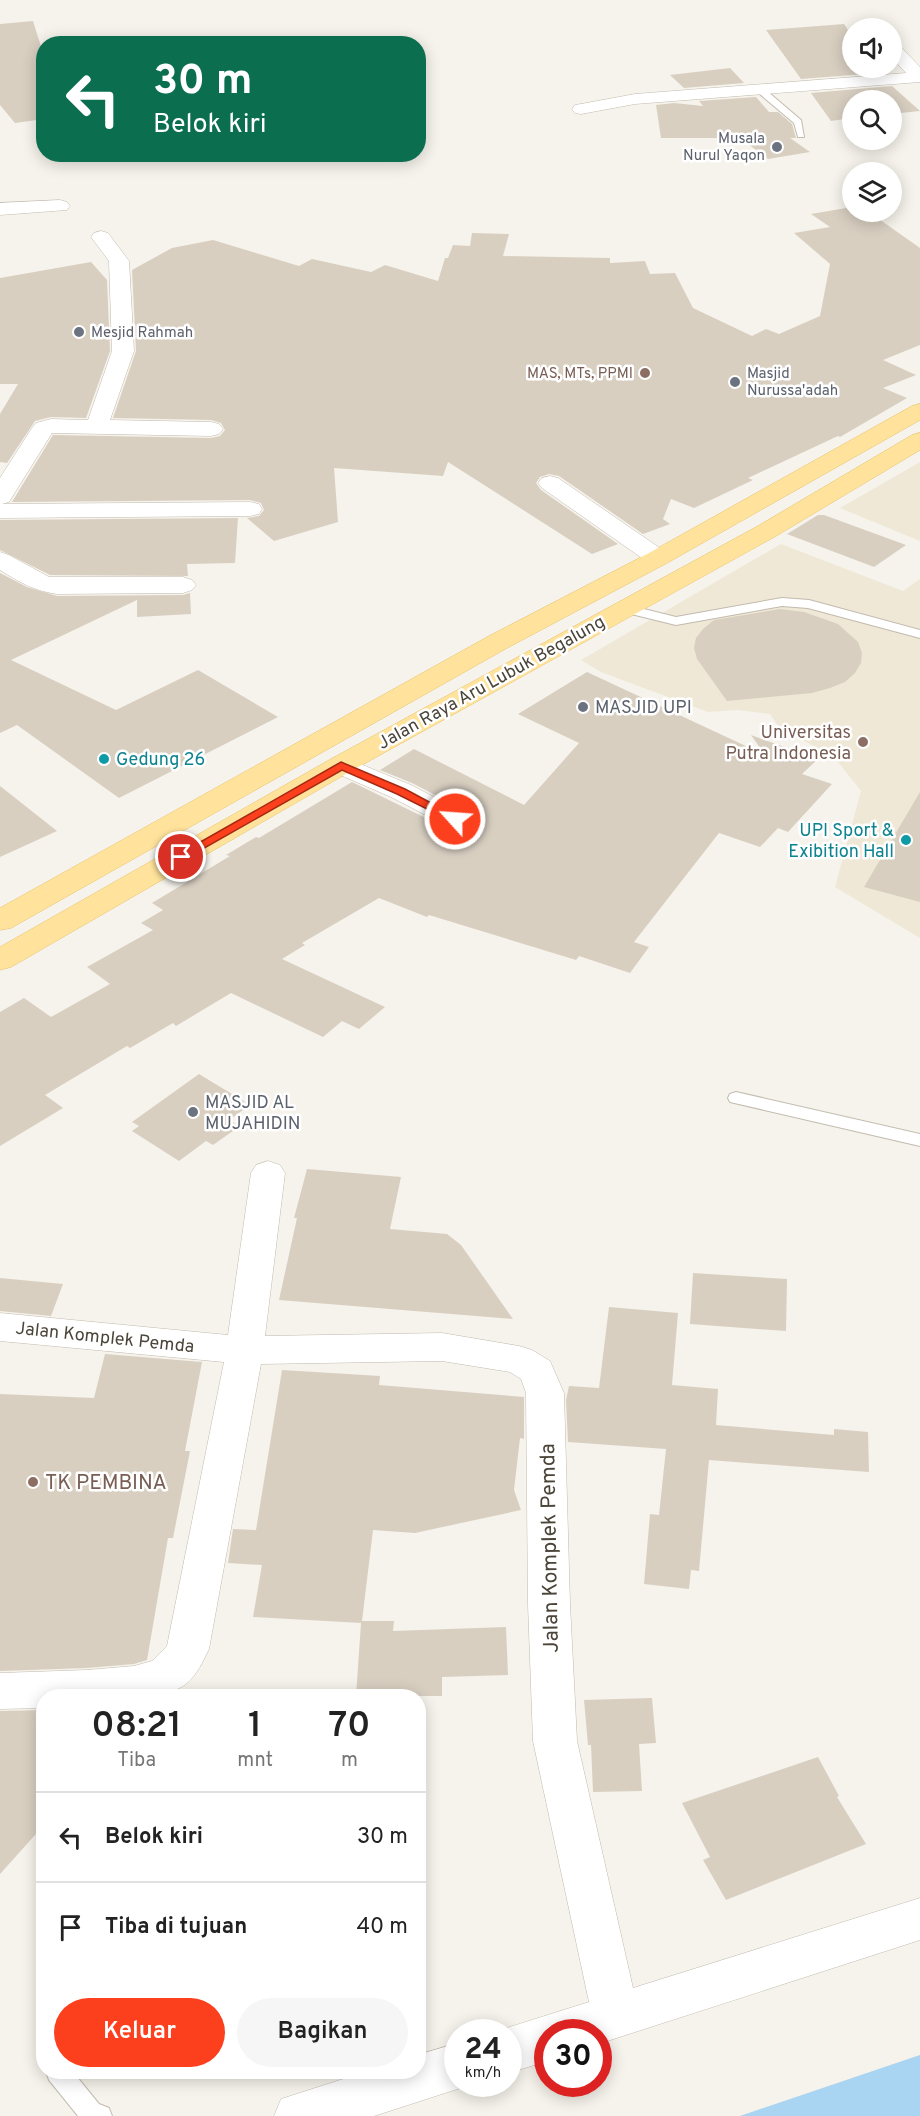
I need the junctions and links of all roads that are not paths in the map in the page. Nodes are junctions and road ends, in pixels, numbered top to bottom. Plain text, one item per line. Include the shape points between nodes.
1 (902, 58) edge
2 (920, 77) edge
3 (758, 88) junction
4 (581, 109) dead end
5 (801, 135) dead end
6 (60, 206) dead end
7 (0, 208) edge
8 (101, 237) dead end
9 (920, 411) edge
10 (97, 426) junction
11 (211, 429) dead end
12 (920, 440) edge
13 (550, 483) dead end
14 (0, 497) edge
15 (250, 509) dead end
16 (0, 511) edge
17 (658, 558) junction
18 (0, 560) edge
19 (183, 585) dead end
20 (624, 608) junction
21 (920, 634) edge
22 (498, 642) junction
23 (537, 659) junction
24 (341, 765) junction
25 (455, 819) dead end
26 (0, 921) edge
27 (0, 960) edge
28 (736, 1098) dead end
29 (920, 1140) edge
30 (268, 1173) dead end
31 (0, 1327) edge
32 (245, 1350) junction
33 (36, 1689) edge
34 (39, 1689) edge
35 (0, 1691) edge
36 (920, 1919) edge
37 (616, 2017) junction
38 (609, 2019) edge
39 (444, 2070) edge
40 (426, 2076) edge
41 (64, 2079) edge
42 (417, 2079) edge
43 (100, 2116) edge
44 (299, 2116) edge

1 - 2 street
2 - 3 street
3 - 4 street via 635,99
3 - 5 lane via 798,122
6 - 7 street
8 - 10 street via 119,261 123,351
9 - 17 main road, Jalan Raya Aru Lubuk Begalung
10 - 11 street
10 - 14 street via 44,428
12 - 20 main road, Jalan Raya Aru Lubuk Begalung via 766,531
13 - 17 street
15 - 16 street
17 - 22 main road, Jalan Raya Aru Lubuk Begalung
18 - 19 street via 42,584
20 - 21 lane via 671,621 782,602 809,604
20 - 23 main road, Jalan Raya Aru Lubuk Begalung
22 - 23 main road
22 - 26 main road, Jalan Raya Aru Lubuk Begalung
23 - 24 main road, Jalan Raya Aru Lubuk Begalung
24 - 25 street
24 - 27 main road, Jalan Raya Aru Lubuk Begalung
28 - 29 lane
30 - 32 street
31 - 32 street, Jalan Komplek Pemda
32 - 34 street via 188,1649 180,1664 165,1675 135,1684
32 - 37 street, Jalan Komplek Pemda via 442,1347 519,1360 537,1371 545,1393 555,1741
33 - 35 street
36 - 37 street
37 - 38 street
39 - 40 street
41 - 43 lane via 92,2114
42 - 44 street

